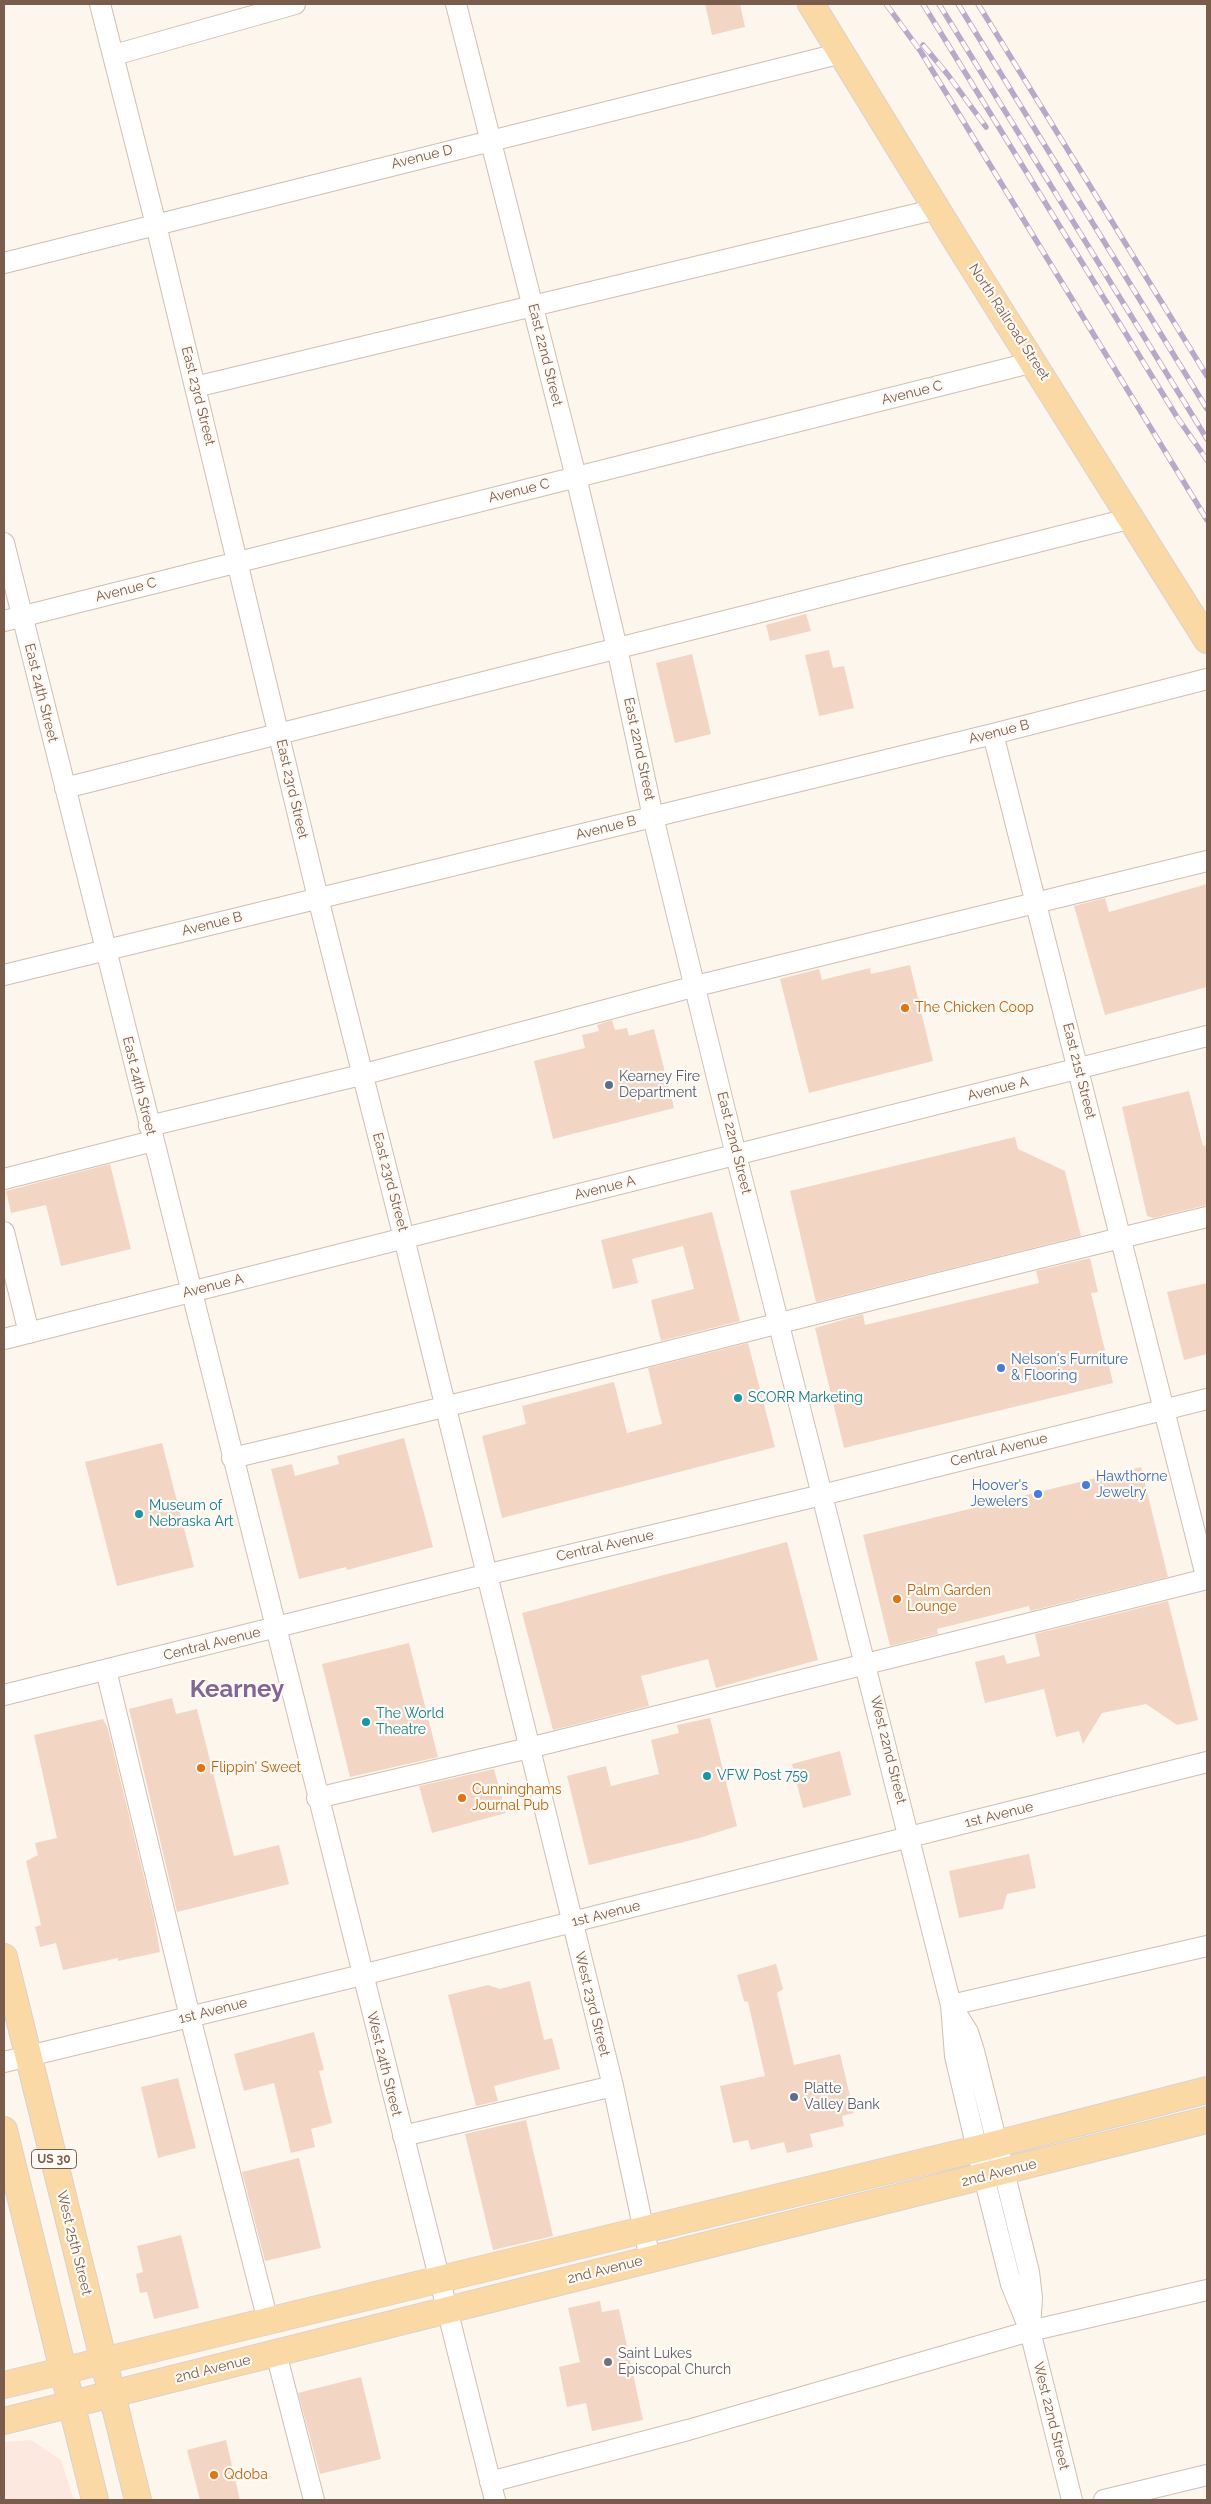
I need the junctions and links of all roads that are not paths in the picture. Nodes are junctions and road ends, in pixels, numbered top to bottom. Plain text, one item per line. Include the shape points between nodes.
1 (100, 4) edge
2 (295, 4) edge
3 (456, 4) edge
4 (811, 4) edge
5 (842, 53) junction
6 (114, 55) junction
7 (490, 139) junction
8 (937, 209) junction
9 (156, 225) junction
10 (4, 263) edge
11 (533, 307) junction
12 (1034, 362) junction
13 (195, 387) junction
14 (576, 477) junction
15 (1132, 518) junction
16 (4, 543) edge
17 (238, 561) junction
18 (13, 619) edge
19 (1207, 640) edge
20 (617, 648) junction
21 (1207, 679) edge
22 (279, 734) junction
23 (993, 734) junction
24 (65, 788) junction
25 (654, 817) junction
26 (1207, 861) edge
27 (318, 898) junction
28 (1037, 904) junction
29 (105, 951) junction
30 (4, 975) edge
31 (696, 986) junction
32 (1207, 1036) edge
33 (1078, 1069) junction
34 (361, 1075) junction
35 (151, 1134) junction
36 (736, 1155) junction
37 (4, 1179) edge
38 (1207, 1217) edge
39 (4, 1232) edge
40 (404, 1238) junction
41 (1122, 1238) junction
42 (190, 1292) junction
43 (778, 1322) junction
44 (29, 1333) junction
45 (4, 1339) edge
46 (1207, 1399) edge
47 (446, 1408) junction
48 (1166, 1409) junction
49 (232, 1458) junction
50 (822, 1495) junction
51 (485, 1575) junction
52 (1207, 1580) edge
53 (274, 1628) junction
54 (866, 1664) junction
55 (106, 1670) junction
56 (4, 1695) edge
57 (529, 1748) junction
58 (1207, 1762) edge
59 (317, 1798) junction
60 (910, 1837) junction
61 (572, 1922) junction
62 (1207, 1946) edge
63 (4, 1957) edge
64 (362, 1975) junction
65 (951, 2005) junction
66 (190, 2017) junction
67 (16, 2059) edge
68 (613, 2086) junction
69 (1207, 2090) edge
70 (1207, 2120) edge
71 (4, 2130) edge
72 (402, 2136) junction
73 (987, 2146) junction
74 (994, 2174) junction
75 (642, 2228) junction
76 (650, 2259) junction
77 (438, 2278) junction
78 (1207, 2290) edge
79 (447, 2310) junction
80 (268, 2320) junction
81 (1030, 2331) junction
82 (276, 2353) junction
83 (104, 2361) junction
84 (63, 2371) junction
85 (4, 2386) edge
86 (112, 2394) junction
87 (71, 2404) junction
88 (4, 2421) edge
89 (1207, 2475) edge
90 (492, 2491) edge
91 (95, 2500) edge
92 (138, 2500) edge
93 (314, 2500) edge
94 (1072, 2500) edge
95 (1104, 2500) edge

1 - 6 street, East 23rd Street
2 - 6 street
3 - 7 street, East 22nd Street
4 - 5 main road, North Railroad Street
5 - 7 street, Avenue D
5 - 8 main road, North Railroad Street
6 - 9 street, East 23rd Street
7 - 9 street, Avenue D
7 - 11 street, East 22nd Street
8 - 11 street
8 - 12 main road, North Railroad Street
9 - 10 street, Avenue D
9 - 13 street, East 23rd Street
11 - 13 street
11 - 14 street, East 22nd Street
12 - 14 street, Avenue C
12 - 15 main road, North Railroad Street
13 - 17 street, East 23rd Street
14 - 17 street, Avenue C
14 - 20 street, East 22nd Street
15 - 19 main road, North Railroad Street
15 - 20 street
16 - 18 street, East 24th Street
17 - 18 street, Avenue C
17 - 22 street, East 23rd Street
18 - 24 street, East 24th Street
20 - 22 street
20 - 25 street, East 22nd Street
21 - 23 street, Avenue B
22 - 24 street
22 - 27 street, East 23rd Street
23 - 25 street, Avenue B
23 - 28 street, East 21st Street
24 - 29 street, East 24th Street
25 - 27 street, Avenue B
25 - 31 street, East 22nd Street
26 - 28 street
27 - 29 street, Avenue B
27 - 34 street, East 23rd Street
28 - 31 street
28 - 33 street, East 21st Street
29 - 30 street, Avenue B
29 - 35 street, East 24th Street
31 - 34 street
31 - 36 street, East 22nd Street
32 - 33 street, Avenue A
33 - 36 street, Avenue A
33 - 41 street, East 21st Street
34 - 35 street
34 - 40 street, East 23rd Street
35 - 37 street
35 - 42 street, East 24th Street
36 - 40 street, Avenue A
36 - 43 street, East 22nd Street
38 - 41 street
39 - 44 street
40 - 42 street, Avenue A
40 - 47 street, East 23rd Street
41 - 43 street
41 - 48 street, East 21st Street
42 - 44 street, Avenue A
42 - 49 street, East 24th Street
43 - 47 street
43 - 50 street, East 22nd Street
44 - 45 street, Avenue A
46 - 48 street, Central Avenue
47 - 49 street
47 - 51 street, East 23rd Street
48 - 50 street, Central Avenue
48 - 52 street, East 21st Street
49 - 53 street, East 24th Street
50 - 51 street, Central Avenue
50 - 54 street, West 22nd Street
51 - 53 street, Central Avenue
51 - 57 street, West 23rd Street
52 - 54 street
53 - 55 street, Central Avenue
53 - 59 street, West 24th Street
54 - 57 street
54 - 60 street, West 22nd Street
55 - 56 street, Central Avenue
55 - 66 street
57 - 59 street
57 - 61 street, West 23rd Street
58 - 60 street, 1st Avenue
59 - 64 street, West 24th Street
60 - 61 street, 1st Avenue
60 - 65 street, West 22nd Street
61 - 64 street, 1st Avenue
61 - 68 street, West 23rd Street
62 - 65 street
63 - 67 main road, West 25th Street / US 30
64 - 66 street, 1st Avenue
64 - 72 street, West 24th Street
65 - 73 street, West 22nd Street via 968,2032 974,2051
66 - 67 street, 1st Avenue
66 - 80 street
67 - 83 main road, West 25th Street / US 30
68 - 72 street
68 - 75 street, West 23rd Street
69 - 73 main road, 2nd Avenue
70 - 74 main road, 2nd Avenue
71 - 84 main road, US 30
72 - 77 street, West 24th Street
73 - 74 street, West 22nd Street
73 - 75 main road, 2nd Avenue
74 - 76 main road, 2nd Avenue
74 - 81 street, West 22nd Street via 1011,2284
75 - 76 street, West 23rd Street
75 - 77 main road, 2nd Avenue
76 - 79 main road, 2nd Avenue
77 - 79 street, West 24th Street
77 - 80 main road, 2nd Avenue
78 - 81 street
79 - 82 main road, 2nd Avenue
79 - 90 street, West 24th Street
80 - 83 main road, 2nd Avenue
81 - 90 street via 688,2430
81 - 94 street, West 22nd Street
82 - 86 main road, 2nd Avenue
82 - 93 street
83 - 84 main road, 2nd Avenue
83 - 86 main road, West 25th Street / US 30
84 - 85 main road, 2nd Avenue
84 - 87 main road, US 30
86 - 87 main road, 2nd Avenue
86 - 92 main road, West 25th Street / US 30
87 - 88 main road, 2nd Avenue
87 - 91 main road, US 30
89 - 95 street

